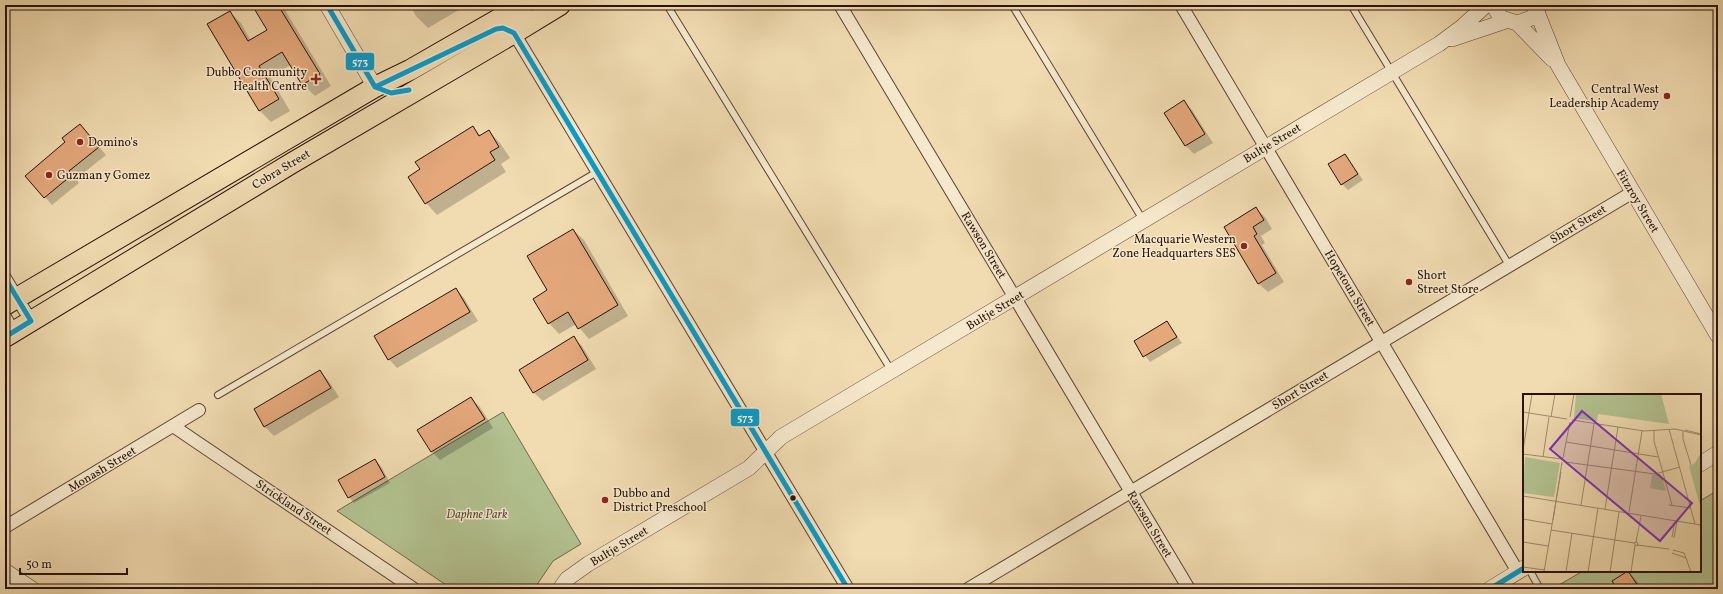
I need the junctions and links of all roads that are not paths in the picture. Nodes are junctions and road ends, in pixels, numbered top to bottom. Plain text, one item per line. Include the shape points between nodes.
1 (327, 5) edge
2 (524, 5) edge
3 (560, 5) edge
4 (667, 5) edge
5 (840, 5) edge
6 (1012, 5) edge
7 (1181, 5) edge
8 (1351, 5) edge
9 (1486, 5) edge
10 (1493, 5) edge
11 (1539, 8) edge
12 (500, 10) edge
13 (1512, 22) junction
14 (514, 33) junction
15 (1439, 44) junction
16 (1558, 66) junction
17 (410, 70) junction
18 (1391, 73) junction
19 (434, 79) junction
20 (375, 87) junction
21 (1266, 147) junction
22 (598, 172) junction
23 (1633, 192) junction
24 (1144, 222) junction
25 (1509, 265) junction
26 (5, 278) edge
27 (1016, 298) junction
28 (11, 302) edge
29 (31, 321) junction
30 (8, 329) edge
31 (1718, 336) edge
32 (1381, 341) junction
33 (892, 372) junction
34 (218, 396) dead end
35 (199, 410) dead end
36 (173, 426) junction
37 (766, 452) junction
38 (1718, 454) edge
39 (1701, 463) edge
40 (1131, 492) junction
41 (5, 527) edge
42 (1523, 568) edge
43 (5, 571) edge
44 (1523, 571) edge
45 (1526, 572) edge
46 (32, 589) edge
47 (414, 589) edge
48 (560, 589) edge
49 (848, 589) edge
50 (968, 589) edge
51 (1189, 589) edge
52 (1490, 589) edge
53 (1540, 589) edge

1 - 20 street
2 - 12 highway, Cobra Street
2 - 14 highway via 517,15
3 - 14 highway, Cobra Street
4 - 33 lane
5 - 27 street, Rawson Street
6 - 24 lane
7 - 21 street, Hopetoun Street
8 - 18 lane
9 - 15 street, Bultje Street
10 - 13 street, Fitzroy Street via 1497,14
11 - 13 street, Bultje Street via 1525,22
11 - 16 street, Fitzroy Street
12 - 17 highway, Cobra Street
13 - 15 street, Bultje Street
13 - 16 street, Fitzroy Street
14 - 17 highway via 503,28 496,29
14 - 19 highway, Cobra Street
14 - 22 street
15 - 18 street, Bultje Street
16 - 23 street, Fitzroy Street
17 - 20 highway, Cobra Street
18 - 21 street, Bultje Street
18 - 25 lane
19 - 20 highway via 398,94 389,94
19 - 29 highway, Cobra Street
20 - 28 highway, Cobra Street
21 - 24 street, Bultje Street
21 - 32 street, Hopetoun Street
22 - 34 lane
22 - 37 street
23 - 25 street, Short Street
23 - 31 street, Fitzroy Street
24 - 27 street, Bultje Street
25 - 32 street, Short Street
26 - 28 street
27 - 33 street, Bultje Street
27 - 40 street, Rawson Street
28 - 29 street
29 - 30 highway, Cobra Street
32 - 40 street, Short Street
32 - 42 street, Hopetoun Street
33 - 37 street, Bultje Street via 781,437
35 - 36 street, Monash Street
36 - 41 street, Monash Street
36 - 47 street, Strickland Street
37 - 48 street, Bultje Street via 749,468 588,564 567,579
37 - 49 street
38 - 39 street
40 - 50 street, Short Street
40 - 51 street, Rawson Street
43 - 46 street
44 - 52 street
45 - 53 lane

